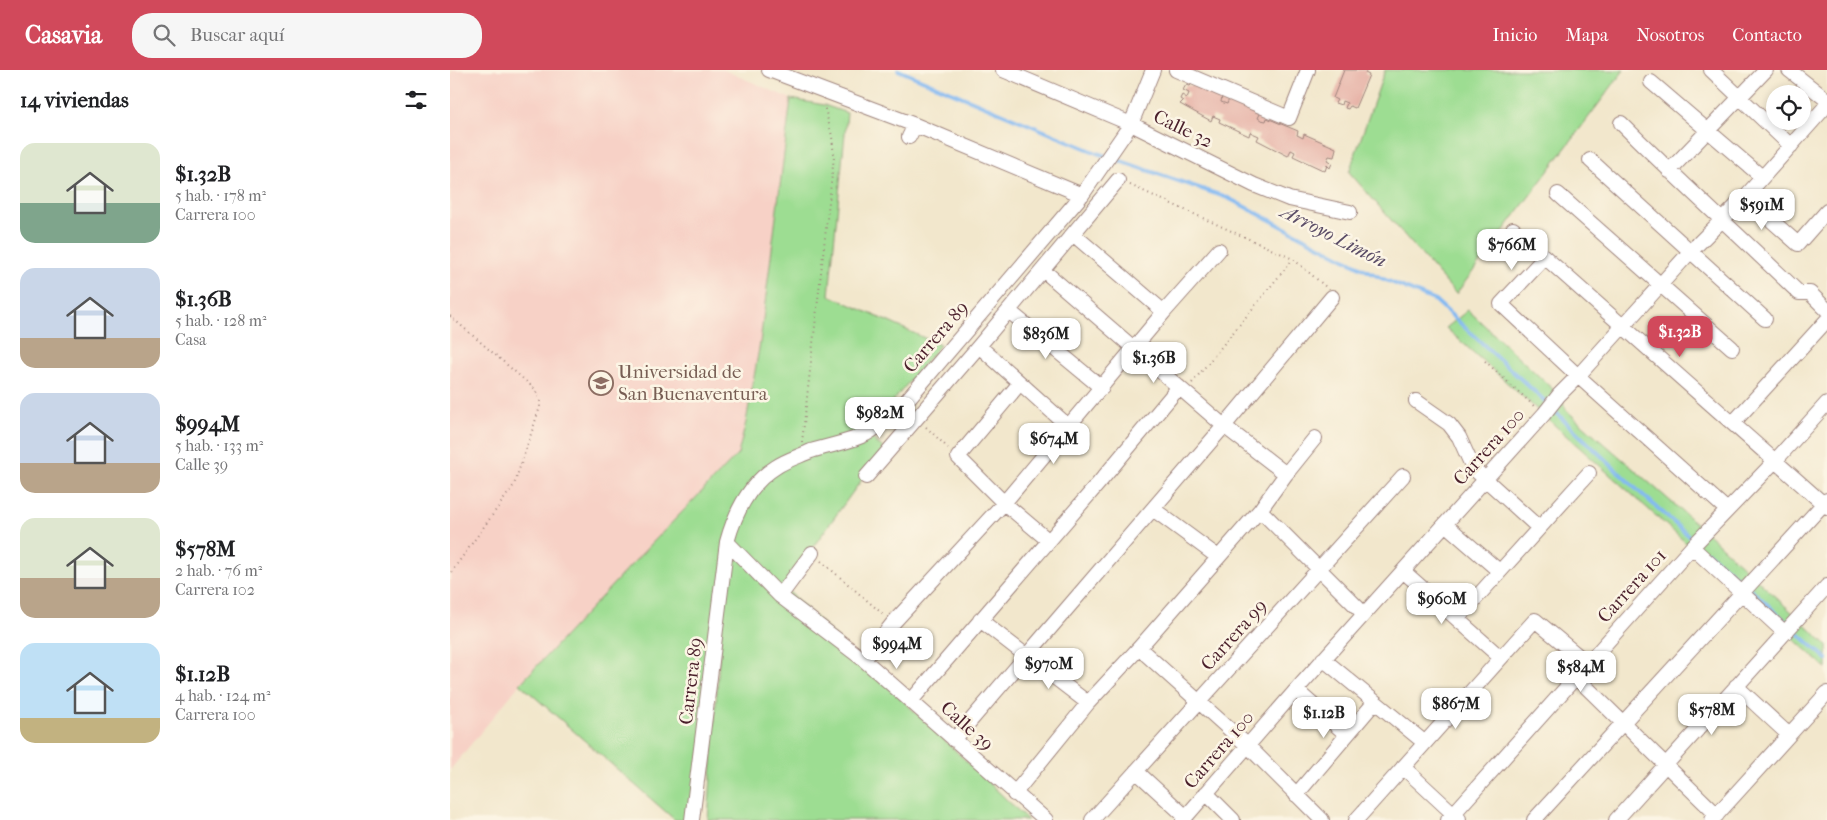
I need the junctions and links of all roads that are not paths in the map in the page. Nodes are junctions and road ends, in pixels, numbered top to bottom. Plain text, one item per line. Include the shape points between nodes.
1 (770, 70) edge
2 (1003, 70) edge
3 (1154, 70) edge
4 (1176, 70) edge
5 (1308, 70) edge
6 (1711, 70) edge
7 (1766, 70) edge
8 (1789, 70) edge
9 (1650, 82) dead end
10 (1740, 97) junction
11 (1827, 100) edge
12 (1827, 105) edge
13 (1621, 123) dead end
14 (1128, 128) junction
15 (1708, 130) junction
16 (1792, 146) junction
17 (1590, 160) dead end
18 (1669, 171) junction
19 (1762, 177) junction
20 (1118, 180) road end
21 (1558, 194) dead end
22 (1082, 195) junction
23 (1746, 197) junction
24 (1827, 211) edge
25 (1350, 212) dead end
26 (1723, 220) junction
27 (1513, 229) dead end
28 (1073, 234) junction
29 (1219, 250) dead end
30 (1690, 252) junction
31 (1545, 257) junction
32 (1043, 270) junction
33 (1660, 285) junction
34 (1332, 297) road end
35 (1827, 310) edge
36 (1009, 311) junction
37 (1164, 312) junction
38 (1764, 320) dead end
39 (1827, 320) edge
40 (1623, 326) junction
41 (979, 346) junction
42 (1135, 348) junction
43 (1732, 348) dead end
44 (1578, 376) junction
45 (1020, 383) junction
46 (1102, 388) junction
47 (1182, 389) junction
48 (1416, 402) dead end
49 (1827, 403) edge
50 (1732, 423) junction
51 (1068, 426) junction
52 (1224, 426) junction
53 (1315, 438) dead end
54 (1775, 461) junction
55 (1589, 473) dead end
56 (1286, 474) junction
57 (1403, 476) dead end
58 (866, 477) dead end
59 (1486, 479) junction
60 (1004, 503) junction
61 (1826, 504) edge
62 (1152, 509) junction
63 (1260, 510) junction
64 (1727, 510) junction
65 (1445, 524) junction
66 (1539, 528) junction
67 (1049, 541) junction
68 (727, 542) junction
69 (1692, 547) junction
70 (812, 553) road end
71 (1218, 557) junction
72 (1319, 568) junction
73 (1403, 571) junction
74 (1499, 571) junction
75 (1827, 586) edge
76 (1746, 588) junction
77 (780, 596) junction
78 (1364, 614) junction
79 (1457, 619) junction
80 (980, 620) junction
81 (1789, 628) junction
82 (1139, 648) junction
83 (1027, 655) junction
84 (1500, 658) junction
85 (1323, 659) junction
86 (864, 660) junction
87 (1588, 664) junction
88 (1576, 677) junction
89 (1736, 686) junction
90 (1296, 690) junction
91 (1827, 693) edge
92 (911, 701) junction
93 (1199, 702) junction
94 (1375, 702) junction
95 (1088, 703) junction
96 (1623, 722) junction
97 (1346, 735) junction
98 (1789, 735) junction
99 (954, 740) junction
100 (1425, 743) junction
101 (1248, 745) junction
102 (1667, 765) junction
103 (1403, 767) junction
104 (1136, 771) junction
105 (1014, 794) junction
106 (1206, 794) junction
107 (1296, 795) junction
108 (1715, 817) edge
109 (1184, 818) edge
110 (1454, 818) edge
111 (692, 820) edge
112 (1046, 820) edge
113 (1092, 820) edge
114 (1232, 820) edge
115 (1322, 820) edge
116 (1356, 820) edge
117 (1534, 820) edge
118 (1616, 820) edge

1 - 22 street via 819,88 912,131
2 - 14 street, Calle 32
3 - 14 street, Carrera 89
4 - 5 street via 1289,118
6 - 10 street
7 - 10 street
8 - 11 street
9 - 15 street
10 - 15 street
10 - 16 street
12 - 16 street, Carrera 100
13 - 18 street
14 - 22 street, Carrera 89
14 - 25 street, Calle 32 via 1254,185 1289,198
15 - 18 street
15 - 19 street
16 - 19 street, Carrera 100
17 - 30 street
18 - 26 street
19 - 23 street, Carrera 100
20 - 28 street
21 - 33 street
22 - 68 street, Carrera 89 via 902,406 866,434 812,451 776,467 756,484 743,502
23 - 24 street via 1798,244
23 - 26 street, Carrera 100
26 - 30 street, Carrera 100
26 - 35 street via 1799,293 1810,293
27 - 31 street
28 - 32 street
28 - 37 street
29 - 37 street
30 - 33 street, Carrera 100
30 - 38 street
31 - 40 street
31 - 44 street via 1501,304
32 - 36 street
32 - 42 street
33 - 40 street, Carrera 100
33 - 43 street
34 - 52 street
36 - 41 street
36 - 46 street
37 - 42 street
39 - 50 street
40 - 44 street, Carrera 100
40 - 50 street
41 - 45 street
41 - 58 street
42 - 46 street
42 - 47 street
44 - 59 street, Carrera 100
44 - 64 street
45 - 51 street
45 - 60 street via 958,457
46 - 51 street
47 - 52 street
47 - 67 street
48 - 59 street via 1449,424 1459,437 1473,468
49 - 54 street, Carrera 101
50 - 54 street
51 - 60 street
52 - 56 street
52 - 62 street
53 - 56 street
54 - 61 street
54 - 64 street, Carrera 101
55 - 66 street
56 - 63 street
57 - 72 street, Carrera 99
59 - 65 street, Carrera 100
59 - 66 street
60 - 67 street
60 - 86 street via 893,623
61 - 76 street
62 - 71 street
62 - 83 street
63 - 71 street
63 - 72 street
64 - 69 street, Carrera 101
65 - 73 street, Carrera 100
65 - 74 street
66 - 74 street
67 - 80 street
68 - 77 street, Calle 39
68 - 111 street, Carrera 89
69 - 76 street
69 - 87 street, Carrera 101
70 - 77 street
71 - 82 street
72 - 78 street
72 - 93 street, Carrera 99
73 - 78 street, Carrera 100
73 - 79 street
74 - 79 street
75 - 81 street
76 - 81 street
76 - 96 street
77 - 86 street, Calle 39
78 - 85 street, Carrera 100
79 - 84 street
80 - 83 street
80 - 92 street
81 - 89 street
82 - 93 street
82 - 95 street
83 - 95 street
83 - 99 street
84 - 87 street via 1535,620
84 - 100 street
85 - 90 street, Carrera 100
85 - 94 street
86 - 92 street, Calle 39
87 - 88 street, Carrera 101
88 - 96 street
88 - 110 street, Carrera 101
89 - 98 street
89 - 102 street
90 - 97 street
90 - 101 street, Carrera 100
91 - 98 street
92 - 99 street, Calle 39
93 - 101 street
93 - 104 street, Carrera 99
94 - 97 street
94 - 100 street
95 - 105 street
96 - 102 street
96 - 117 street
97 - 107 street
98 - 108 street
99 - 105 street, Calle 39
100 - 103 street
101 - 106 street, Carrera 100
101 - 107 street
102 - 108 street
102 - 118 street
103 - 110 street
103 - 116 street
104 - 109 street
104 - 113 street, Carrera 99
105 - 112 street, Calle 39
106 - 109 street, Carrera 100
106 - 114 street
107 - 115 street

